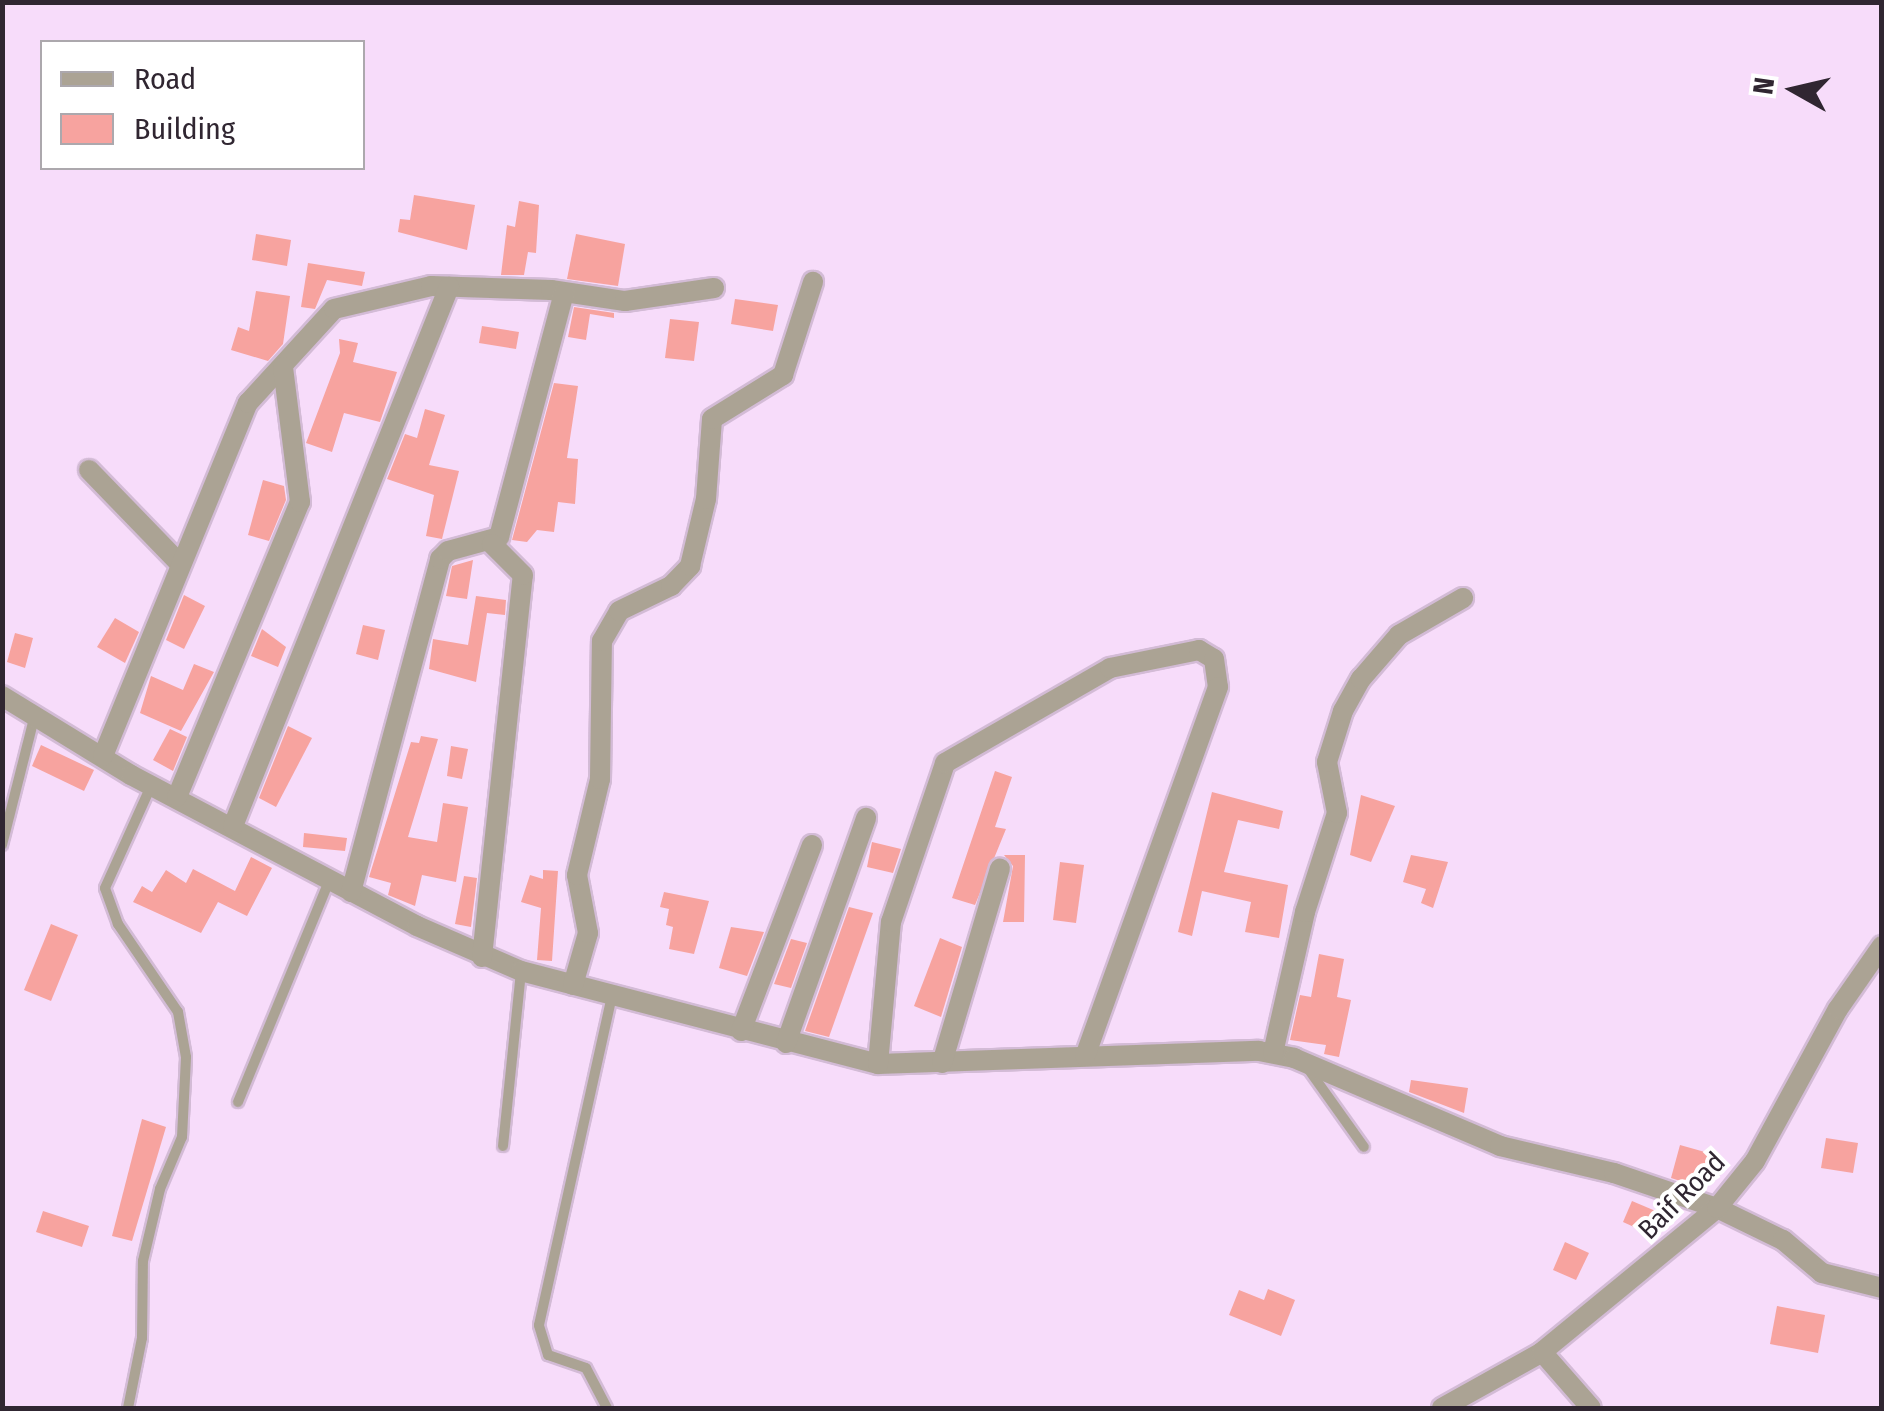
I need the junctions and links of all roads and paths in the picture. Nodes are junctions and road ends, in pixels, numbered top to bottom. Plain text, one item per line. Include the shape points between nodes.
1 (813, 282) dead end
2 (449, 286) junction
3 (714, 288) dead end
4 (564, 292) junction
5 (283, 368) junction
6 (89, 470) dead end
7 (492, 544) junction
8 (180, 564) junction
9 (1463, 598) dead end
10 (2, 696) edge
11 (35, 714) junction
12 (103, 756) junction
13 (151, 785) junction
14 (177, 796) junction
15 (866, 818) dead end
16 (233, 826) junction
17 (2, 845) edge
18 (812, 846) dead end
19 (1000, 868) dead end
20 (329, 880) junction
21 (351, 892) junction
22 (1882, 946) edge
23 (482, 957) junction
24 (521, 972) junction
25 (573, 985) junction
26 (612, 996) junction
27 (741, 1031) junction
28 (786, 1044) junction
29 (1273, 1053) junction
30 (1085, 1056) junction
31 (1303, 1060) junction
32 (942, 1063) junction
33 (878, 1064) junction
34 (238, 1102) dead end
35 (503, 1146) dead end
36 (1364, 1148) dead end
37 (1718, 1208) junction
38 (1882, 1288) edge
39 (1542, 1352) junction
40 (128, 1408) edge
41 (607, 1408) edge
42 (1442, 1408) edge
43 (1591, 1408) edge

1 - 25 street via 783,375 712,418 706,499 690,566 670,586 619,611 602,641 600,779 577,876 588,934
2 - 4 street
2 - 5 street via 334,309
2 - 16 street
3 - 4 street via 625,301
4 - 7 street via 503,529
5 - 8 street via 248,402
5 - 14 street via 300,502
6 - 8 street
7 - 21 street via 448,550 440,559
7 - 23 street via 522,574
8 - 12 street
9 - 29 street via 1400,636 1343,711 1327,762 1337,813 1305,912
10 - 11 street
11 - 12 street
11 - 17 lane
12 - 13 street
13 - 14 street
13 - 40 lane via 105,888 118,924 178,1012 186,1057 182,1137 143,1261 142,1338
14 - 16 street
15 - 28 street
16 - 20 street
18 - 27 street
19 - 32 street
20 - 21 street
20 - 34 lane
21 - 23 street
22 - 37 street, Baif Road via 1838,1008 1755,1161
23 - 24 street
24 - 25 street
24 - 35 lane
25 - 26 street
26 - 27 street
26 - 41 lane via 539,1325 548,1355 586,1368
27 - 28 street
28 - 33 street
29 - 30 street
29 - 31 street
30 - 32 street
30 - 33 street via 1218,687 1214,659 1199,650 1110,668 945,763 891,922
31 - 36 lane
31 - 37 street via 1500,1146 1614,1173
32 - 33 street
37 - 38 street via 1784,1240 1822,1273
37 - 39 street, Baif Road
39 - 42 street, Baif Road
39 - 43 street

